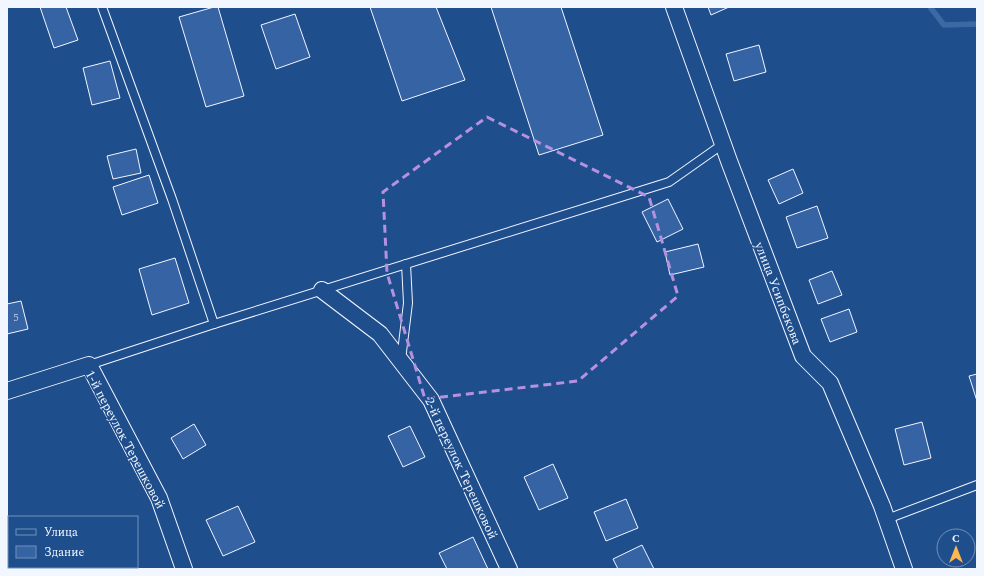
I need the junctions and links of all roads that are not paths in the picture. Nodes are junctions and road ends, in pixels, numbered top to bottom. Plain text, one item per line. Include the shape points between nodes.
1 (102, 7) edge
2 (674, 7) edge
3 (723, 144) junction
4 (406, 264) junction
5 (322, 290) junction
6 (214, 324) junction
7 (401, 360) junction
8 (89, 365) junction
9 (7, 391) edge
10 (977, 485) edge
11 (887, 519) junction
12 (184, 569) edge
13 (509, 569) edge
14 (904, 569) edge

1 - 6 lane via 172,199
2 - 3 street, улица Усипбекова
3 - 4 lane via 669,182
3 - 11 street, улица Усипбекова via 803,356 830,383
4 - 5 lane
4 - 7 lane via 408,303
5 - 6 lane
5 - 7 street, 2-й переулок Терешковой via 380,334
6 - 8 lane
7 - 13 street, 2-й переулок Терешковой via 431,400
8 - 9 street, 1-й переулок Терешковой
8 - 12 street, 1-й переулок Терешковой via 159,498
10 - 11 lane
11 - 14 street, улица Усипбекова

